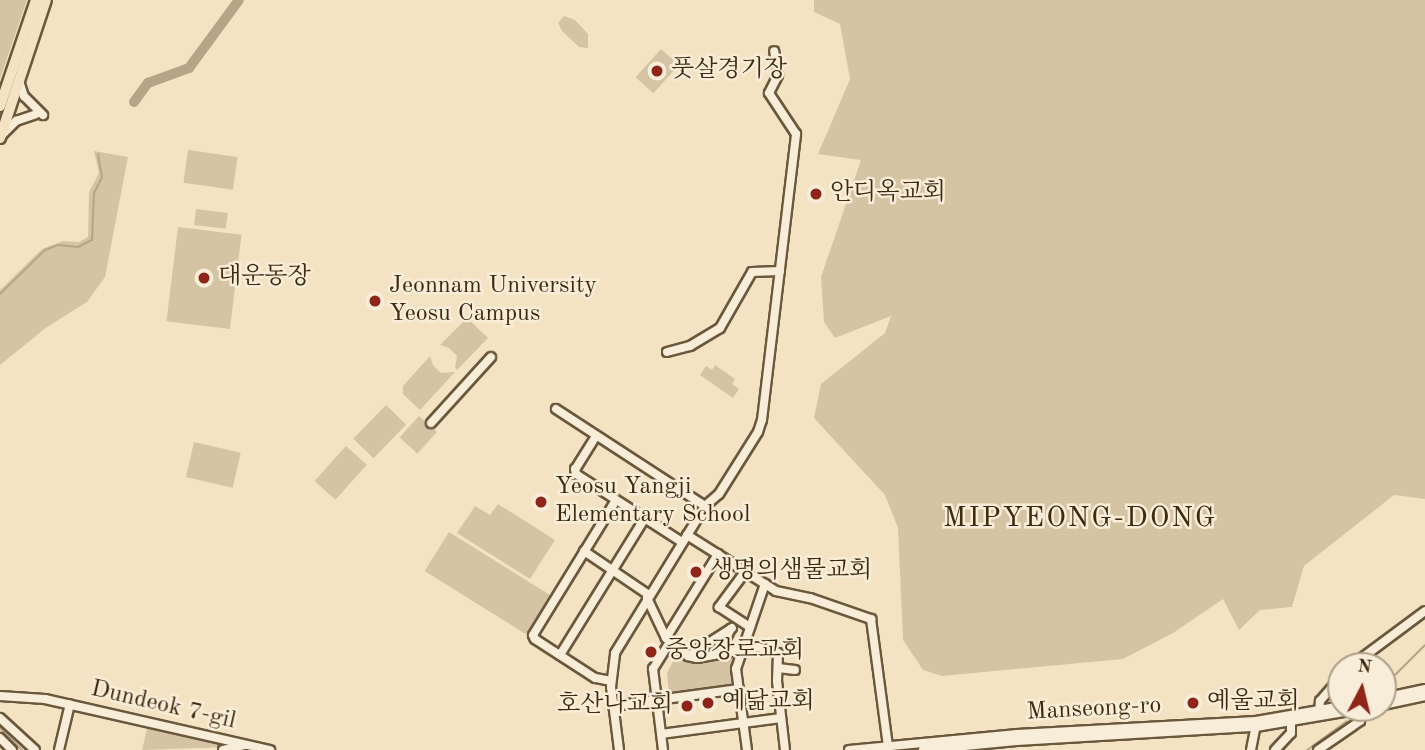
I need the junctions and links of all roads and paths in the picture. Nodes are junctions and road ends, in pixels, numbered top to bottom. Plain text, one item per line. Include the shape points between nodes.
1 (36, 0) edge
2 (46, 0) edge
3 (774, 51) dead end
4 (19, 78) junction
5 (3, 109) edge
6 (42, 115) junction
7 (0, 137) edge
8 (780, 271) junction
9 (667, 352) dead end
10 (491, 357) dead end
11 (556, 409) dead end
12 (431, 423) dead end
13 (596, 436) junction
14 (616, 500) junction
15 (705, 506) junction
16 (645, 518) junction
17 (685, 539) junction
18 (584, 551) junction
19 (718, 554) junction
20 (612, 570) junction
21 (745, 572) junction
22 (765, 584) junction
23 (648, 596) junction
24 (1425, 611) edge
25 (737, 619) junction
26 (750, 627) junction
27 (732, 628) junction
28 (668, 640) junction
29 (743, 649) junction
30 (1370, 652) edge
31 (718, 654) junction
32 (560, 655) junction
33 (688, 656) junction
34 (778, 668) junction
35 (795, 670) dead end
36 (611, 681) junction
37 (739, 689) junction
38 (1425, 689) edge
39 (1327, 692) edge
40 (1397, 695) edge
41 (0, 696) edge
42 (1425, 696) edge
43 (657, 700) junction
44 (1397, 702) edge
45 (70, 704) junction
46 (613, 706) junction
47 (1327, 710) edge
48 (1327, 711) edge
49 (1319, 712) junction
50 (0, 718) edge
51 (781, 718) junction
52 (1292, 720) junction
53 (1359, 722) edge
54 (743, 723) junction
55 (1256, 724) junction
56 (661, 734) junction
57 (0, 738) edge
58 (1017, 742) edge
59 (247, 745) junction
60 (888, 748) edge
61 (12, 750) edge
62 (35, 750) edge
63 (59, 750) edge
64 (223, 750) edge
65 (270, 750) edge
66 (619, 750) edge
67 (663, 750) edge
68 (747, 750) edge
69 (785, 750) edge
70 (849, 750) edge
71 (923, 750) edge
72 (1251, 750) edge
73 (1275, 750) edge
74 (1318, 750) edge

1 - 5 main road
2 - 4 main road
3 - 8 street via 778,75 770,94 796,136
4 - 5 main road
4 - 6 street via 24,96
5 - 6 street
5 - 7 main road
6 - 7 street via 16,121
8 - 9 street via 752,272 720,328 690,346
8 - 15 street via 761,426 719,494
10 - 12 street
11 - 13 street
13 - 14 street via 575,473
13 - 15 street
14 - 16 street
14 - 18 street
15 - 17 street
16 - 17 street
16 - 20 street
17 - 19 street
17 - 23 street
18 - 20 street
18 - 32 street via 533,631 535,639
19 - 21 street
19 - 28 street
20 - 23 street
20 - 32 street
21 - 22 street
21 - 25 street via 719,606
22 - 26 street
22 - 60 street via 871,619
23 - 28 street
23 - 36 street via 615,653
24 - 30 street
25 - 26 street
25 - 27 street
26 - 29 street
27 - 31 street
27 - 33 street
28 - 33 street
28 - 43 street via 653,667
29 - 31 street
29 - 34 street via 758,647 778,653
29 - 37 street via 736,669
31 - 33 street
32 - 36 street via 595,678
34 - 35 street
34 - 51 street
36 - 46 street
37 - 43 street
37 - 54 street
38 - 40 street
39 - 49 street
41 - 45 street, Dundeok 7-gil
42 - 44 street
43 - 46 street
43 - 56 street
45 - 59 street, Dundeok 7-gil
45 - 63 street, Dundeok 7-gil
46 - 66 street
47 - 49 street, Manseong-ro
48 - 49 street, Manseong-ro
49 - 52 street, Manseong-ro
49 - 55 street, Manseong-ro
50 - 62 street
51 - 54 street
51 - 69 street
52 - 55 street, Manseong-ro
52 - 73 street via 1291,733
53 - 74 street
54 - 56 street
54 - 68 street
55 - 58 street, Manseong-ro
55 - 72 street
56 - 67 street
57 - 61 street
58 - 60 street, Manseong-ro
58 - 71 street, Manseong-ro
59 - 64 street, Dundeok 7-gil
59 - 65 street, Dundeok 7-gil
60 - 70 street, Manseong-ro

